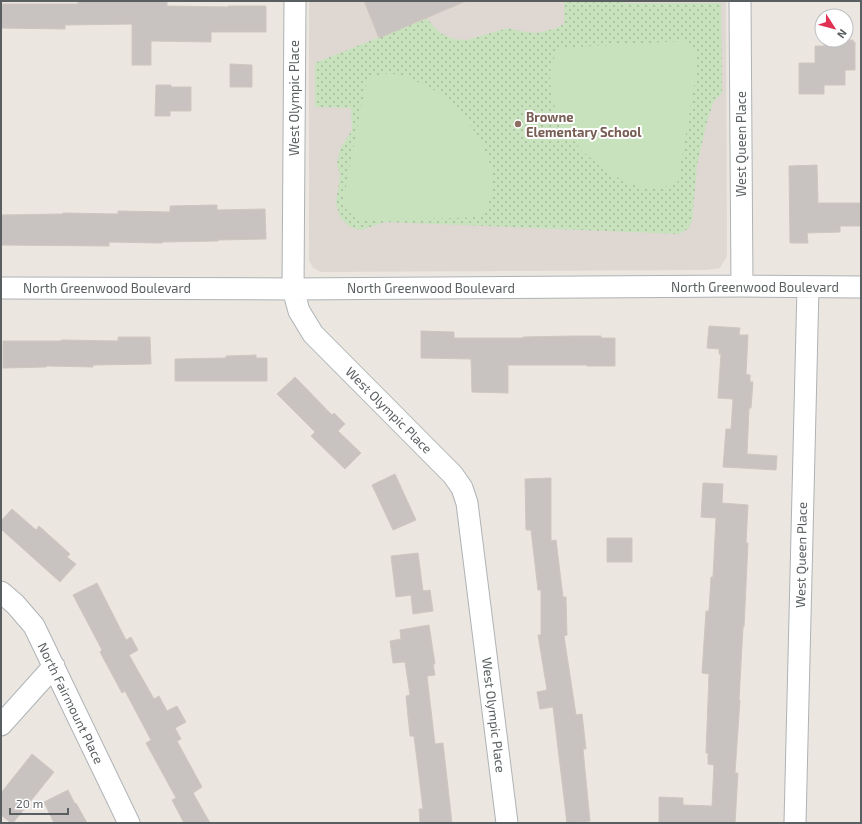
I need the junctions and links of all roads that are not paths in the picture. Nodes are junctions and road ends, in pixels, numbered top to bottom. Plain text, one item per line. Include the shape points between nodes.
1 (295, 1) edge
2 (740, 1) edge
3 (742, 286) junction
4 (808, 287) junction
5 (861, 287) edge
6 (1, 288) edge
7 (293, 289) junction
8 (1, 592) edge
9 (54, 666) junction
10 (1, 725) edge
11 (129, 823) edge
12 (508, 823) edge
13 (795, 823) edge

1 - 7 street, West Olympic Place
2 - 3 street, West Queen Place
3 - 4 street, North Greenwood Boulevard
3 - 7 street, North Greenwood Boulevard
4 - 5 street, North Greenwood Boulevard
4 - 13 street, West Queen Place
6 - 7 street, North Greenwood Boulevard
7 - 12 street, West Olympic Place via 298,311 313,334 453,475 462,488 467,503
8 - 9 street, North Fairmount Place via 34,626
9 - 10 street
9 - 11 street, North Fairmount Place

